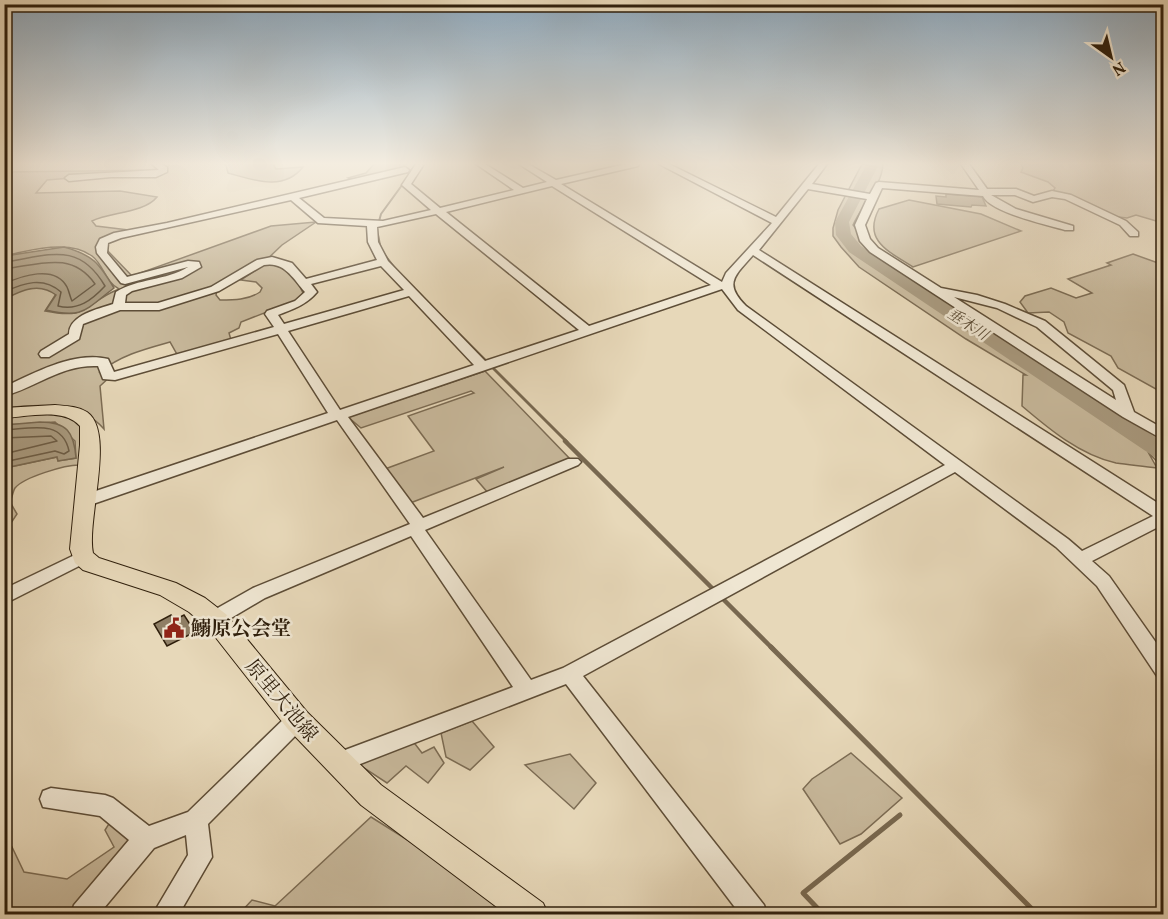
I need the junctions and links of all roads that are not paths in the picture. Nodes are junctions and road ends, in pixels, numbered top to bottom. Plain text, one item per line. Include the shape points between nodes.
1 (247, 207) edge
2 (305, 207) edge
3 (434, 207) edge
4 (456, 207) edge
5 (594, 207) edge
6 (748, 207) edge
7 (791, 207) edge
8 (865, 207) edge
9 (1006, 207) edge
10 (1090, 207) edge
11 (439, 211) junction
12 (778, 222) junction
13 (372, 225) junction
14 (1069, 228) dead end
15 (1134, 234) dead end
16 (752, 250) junction
17 (383, 262) junction
18 (303, 283) junction
19 (723, 285) junction
20 (934, 290) junction
21 (411, 292) junction
22 (119, 306) junction
23 (278, 329) junction
24 (588, 331) junction
25 (60, 346) junction
26 (45, 354) dead end
27 (490, 364) junction
28 (63, 367) junction
29 (4, 392) edge
30 (4, 413) edge
31 (1128, 414) junction
32 (338, 415) junction
33 (1164, 436) edge
34 (573, 462) dead end
35 (956, 465) junction
36 (84, 501) junction
37 (1164, 516) edge
38 (418, 528) junction
39 (83, 557) junction
40 (1082, 559) junction
41 (4, 597) edge
42 (214, 619) junction
43 (1164, 670) edge
44 (570, 674) junction
45 (527, 691) junction
46 (297, 720) junction
47 (337, 763) junction
48 (51, 799) dead end
49 (196, 820) junction
50 (146, 839) junction
51 (83, 915) edge
52 (165, 915) edge
53 (532, 915) edge
54 (755, 915) edge

1 - 22 street via 118,235 104,242 102,253 125,281 188,264 196,267 126,289 120,294
2 - 13 street via 321,220
3 - 11 street
4 - 11 street
5 - 19 street
6 - 12 street
7 - 12 street
8 - 20 street via 858,229 860,235 874,250
9 - 14 street
10 - 15 street via 1123,223
11 - 13 street
11 - 24 street
12 - 16 street
13 - 17 street via 373,242
16 - 19 street
16 - 37 street
17 - 18 street
17 - 21 street
18 - 22 street via 288,265 272,260 253,265 215,289 159,307
18 - 23 street via 311,292 306,298 270,314
19 - 24 street
19 - 35 street via 742,308
20 - 31 street
20 - 31 street via 973,297 1041,324 1119,388
21 - 23 street
21 - 27 street
22 - 25 street via 79,322 75,336
23 - 28 street via 115,376 108,376 103,362
23 - 32 street
24 - 27 street
25 - 26 street
25 - 28 street
27 - 32 street
28 - 29 street
30 - 36 main road via 55,410 82,417 89,425 90,445
31 - 33 street
32 - 36 street
32 - 38 street
34 - 38 street
35 - 40 street
35 - 44 street
36 - 39 main road
37 - 40 street
38 - 42 street via 259,593
38 - 45 street
39 - 41 street
39 - 42 main road, 原里大池線 via 100,568 168,589
40 - 43 street via 1102,581
42 - 46 main road, 原里大池線
44 - 45 street
44 - 54 street
45 - 47 street
46 - 47 main road, 原里大池線
46 - 49 street
47 - 53 main road, 原里大池線 via 371,795
48 - 50 street via 105,806
49 - 50 street
49 - 52 street via 200,857
50 - 51 street

